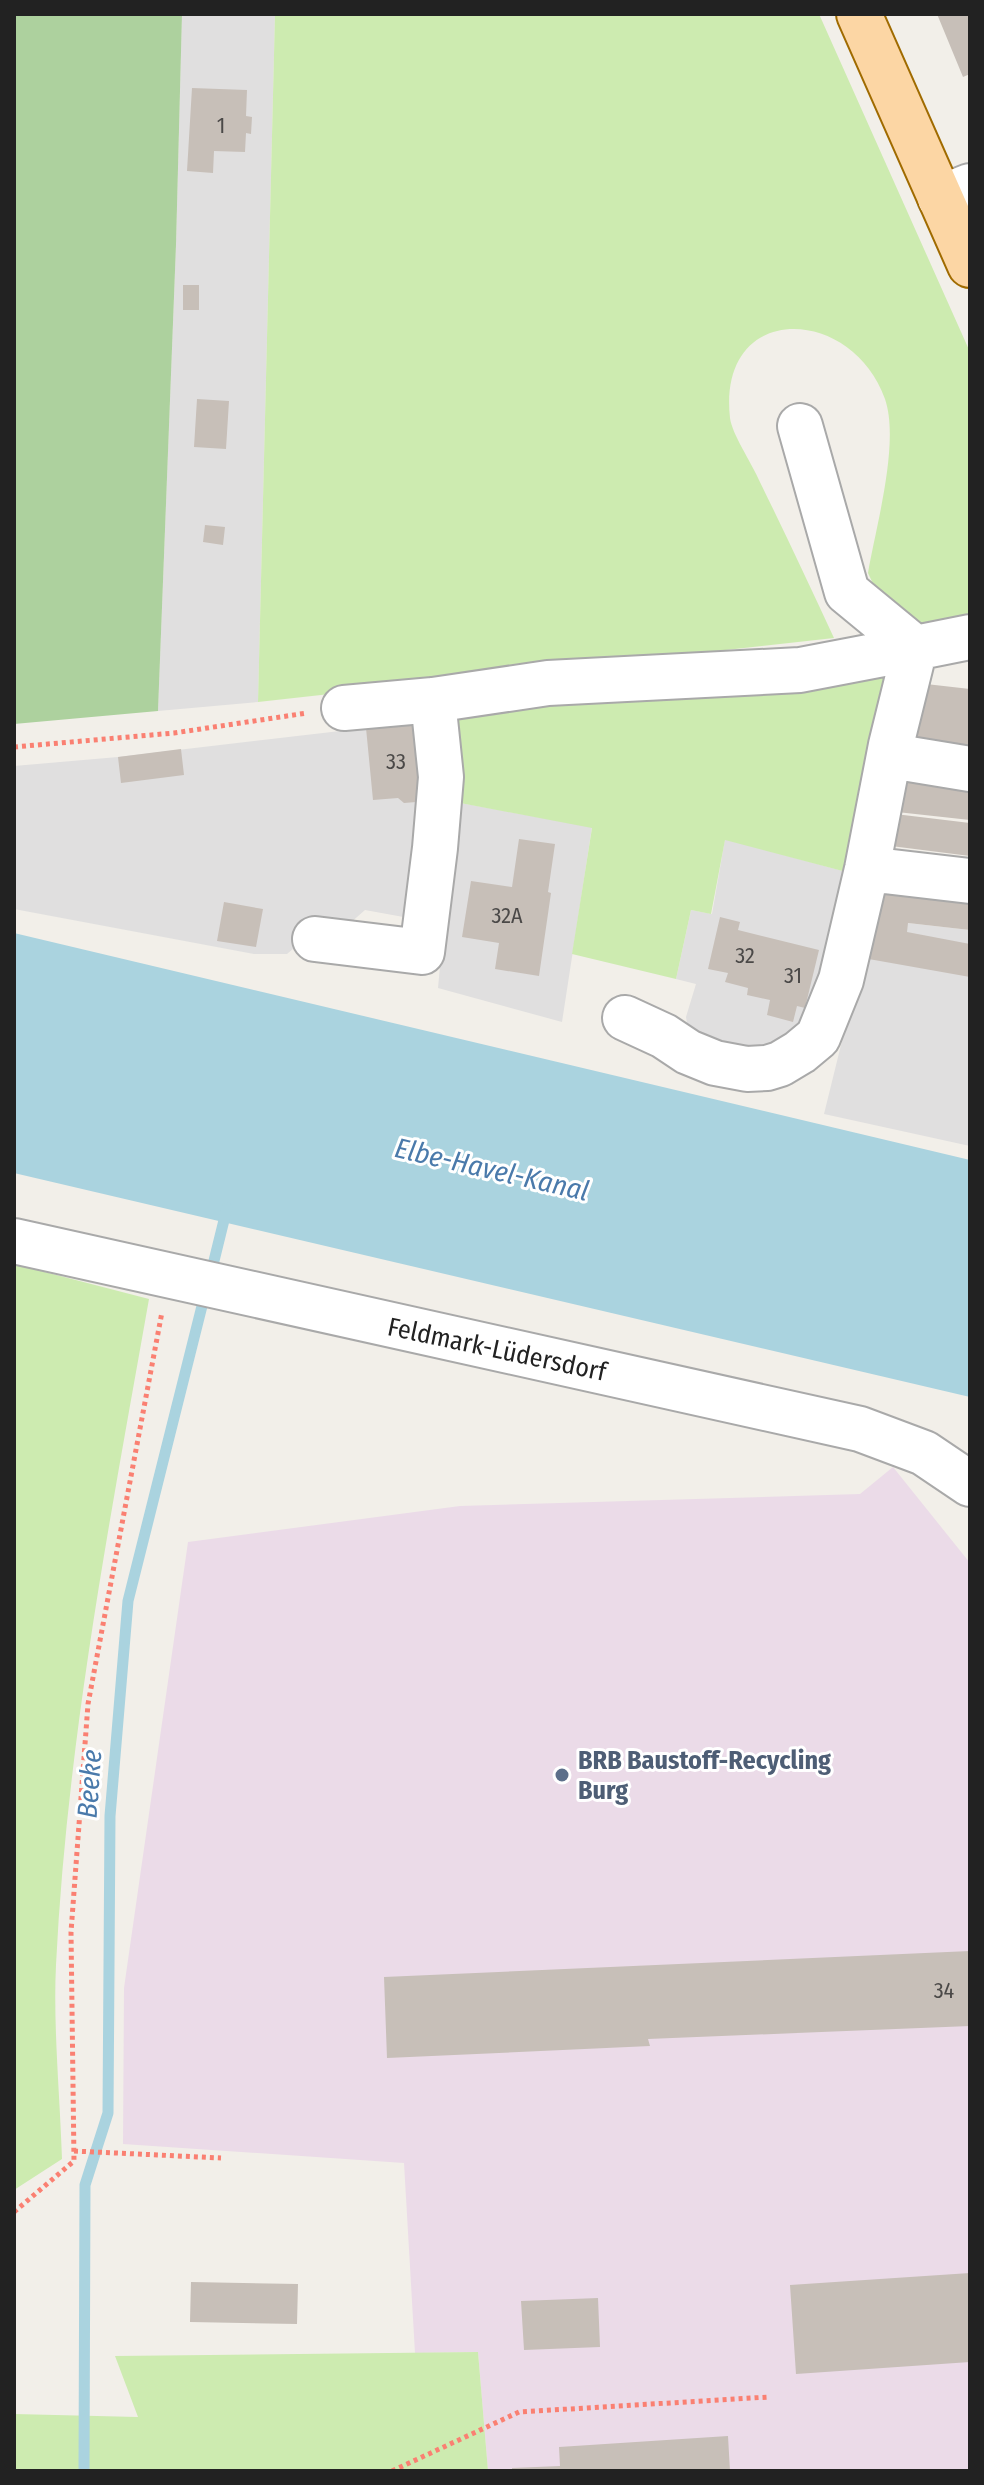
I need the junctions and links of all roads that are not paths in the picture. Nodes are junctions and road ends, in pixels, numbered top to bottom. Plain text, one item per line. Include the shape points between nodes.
1 (859, 14) edge
2 (955, 192) edge
3 (970, 265) edge
4 (800, 426) dead end
5 (970, 637) edge
6 (915, 648) junction
7 (433, 700) junction
8 (344, 708) road end
9 (891, 756) junction
10 (970, 769) edge
11 (867, 869) junction
12 (970, 881) edge
13 (315, 939) dead end
14 (625, 1018) dead end
15 (14, 1241) edge
16 (970, 1484) edge

1 - 2 main road
2 - 3 main road
4 - 6 street via 847,592
5 - 6 street
6 - 7 street via 800,670 548,683
6 - 9 street
7 - 8 street
7 - 13 street via 441,777 422,952
9 - 10 street
9 - 11 street
11 - 12 street
11 - 14 street via 841,980 818,1037 800,1052 767,1068 715,1063
15 - 16 street, Feldmark-Lüdersdorf via 860,1429 924,1453

